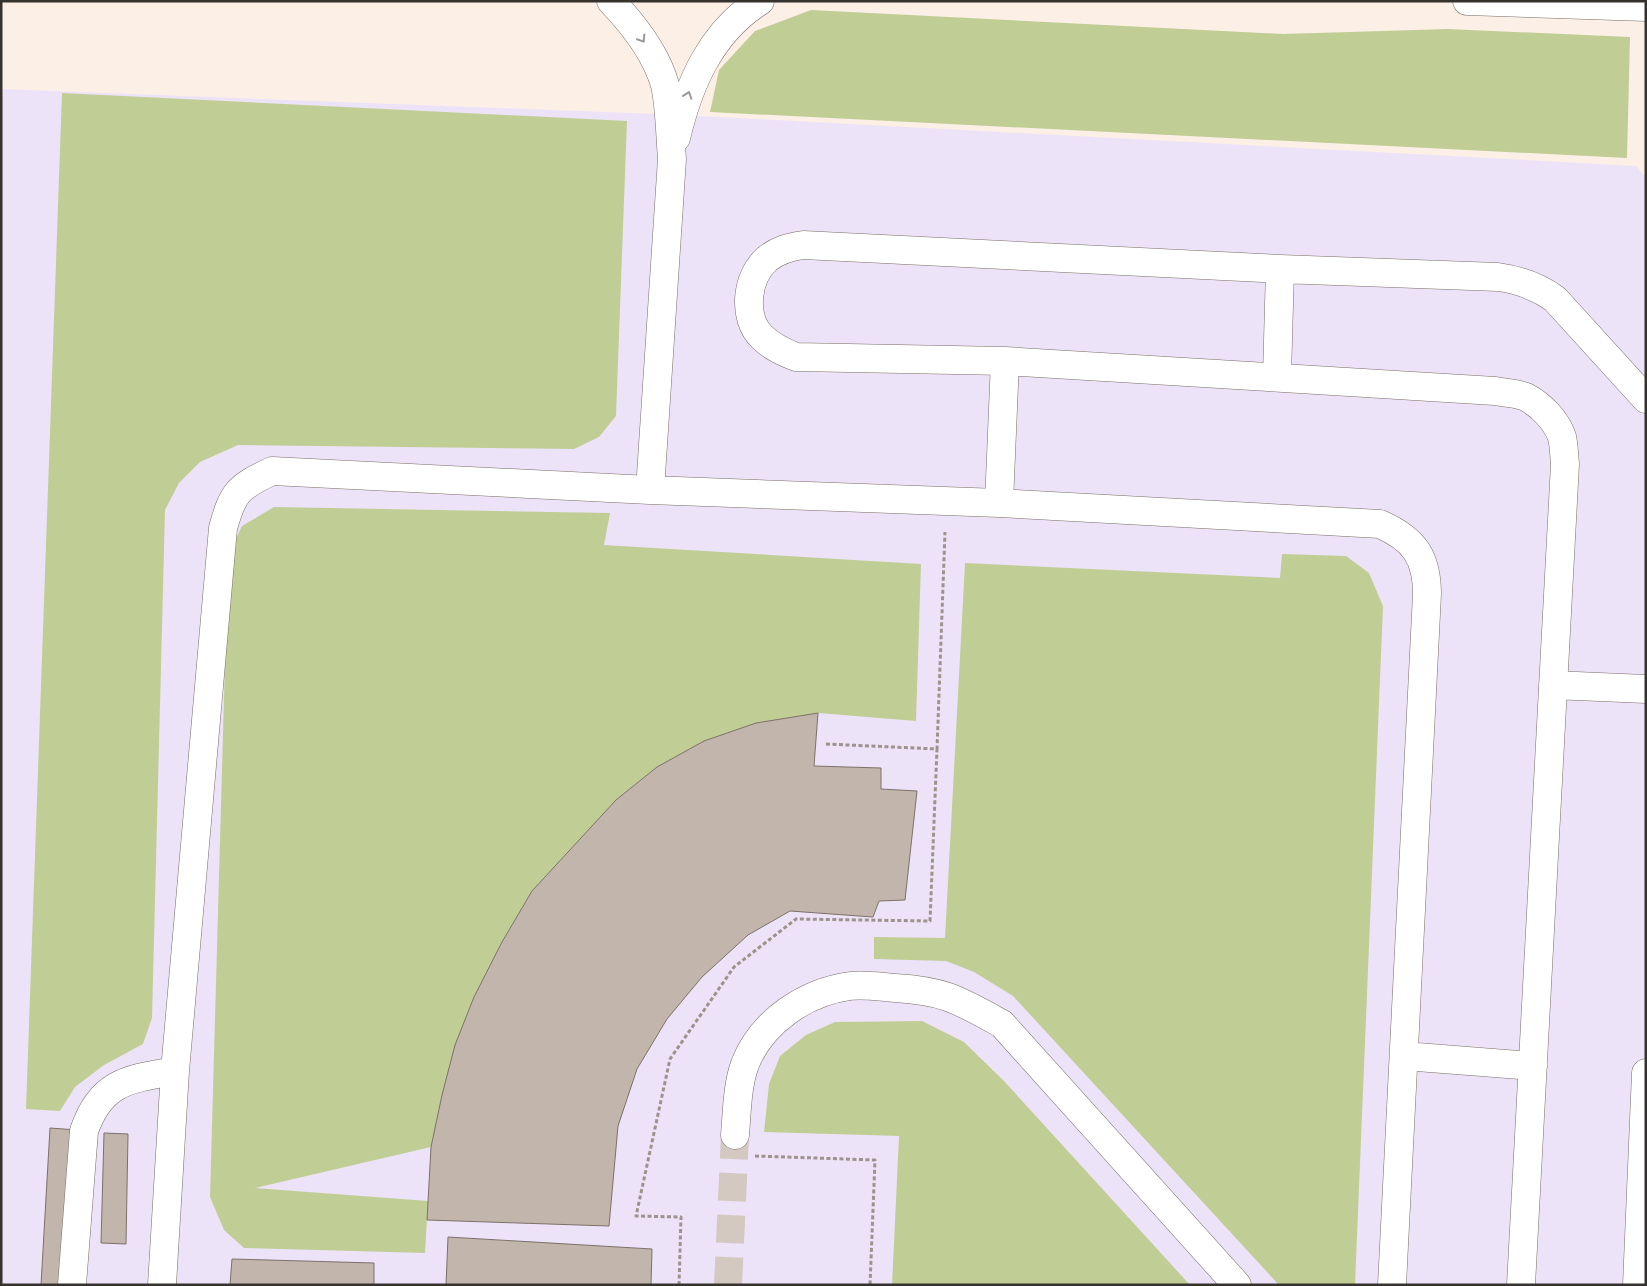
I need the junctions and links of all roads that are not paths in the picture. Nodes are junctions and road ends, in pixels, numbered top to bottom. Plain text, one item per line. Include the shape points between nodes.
1 (611, 1) edge
2 (760, 1) edge
3 (1467, 1) edge
4 (1546, 2) edge
5 (1646, 7) edge
6 (672, 159) junction
7 (1280, 269) junction
8 (1005, 361) junction
9 (1277, 376) junction
10 (1646, 400) edge
11 (650, 490) junction
12 (999, 503) junction
13 (1553, 685) junction
14 (1646, 689) edge
15 (1404, 1056) junction
16 (1533, 1066) junction
17 (175, 1071) junction
18 (1646, 1073) edge
19 (742, 1145) tunnel mouth
20 (1393, 1283) edge
21 (72, 1285) edge
22 (162, 1285) edge
23 (1236, 1285) edge
24 (1521, 1285) edge
25 (1637, 1285) edge

1 -> 6 street via 632,23 651,53 665,85
6 -> 2 street via 690,90 704,58 725,31
3 - 4 street
4 - 5 street
6 - 11 street
7 - 8 street via 802,245 783,249 766,260 754,277 749,297 751,318 761,336 776,349 796,357
7 - 9 street
7 - 10 street via 1498,277 1527,283 1555,300
8 - 9 street
8 - 12 street
9 - 13 street via 1495,391 1524,396 1548,414 1562,437 1565,464
11 - 12 street
11 - 17 street via 272,471 248,482 230,502 223,528
12 - 15 street via 1380,524 1411,543 1422,558 1428,594
13 - 14 street
13 - 16 street
15 - 16 street
15 - 20 street
16 - 24 street
17 - 21 street via 132,1079 113,1088 98,1101 89,1116 84,1131
17 - 22 street
18 - 25 street
19 - 23 street via 739,1095 745,1064 762,1035 787,1011 817,994 851,986 916,989 946,996 1002,1024

